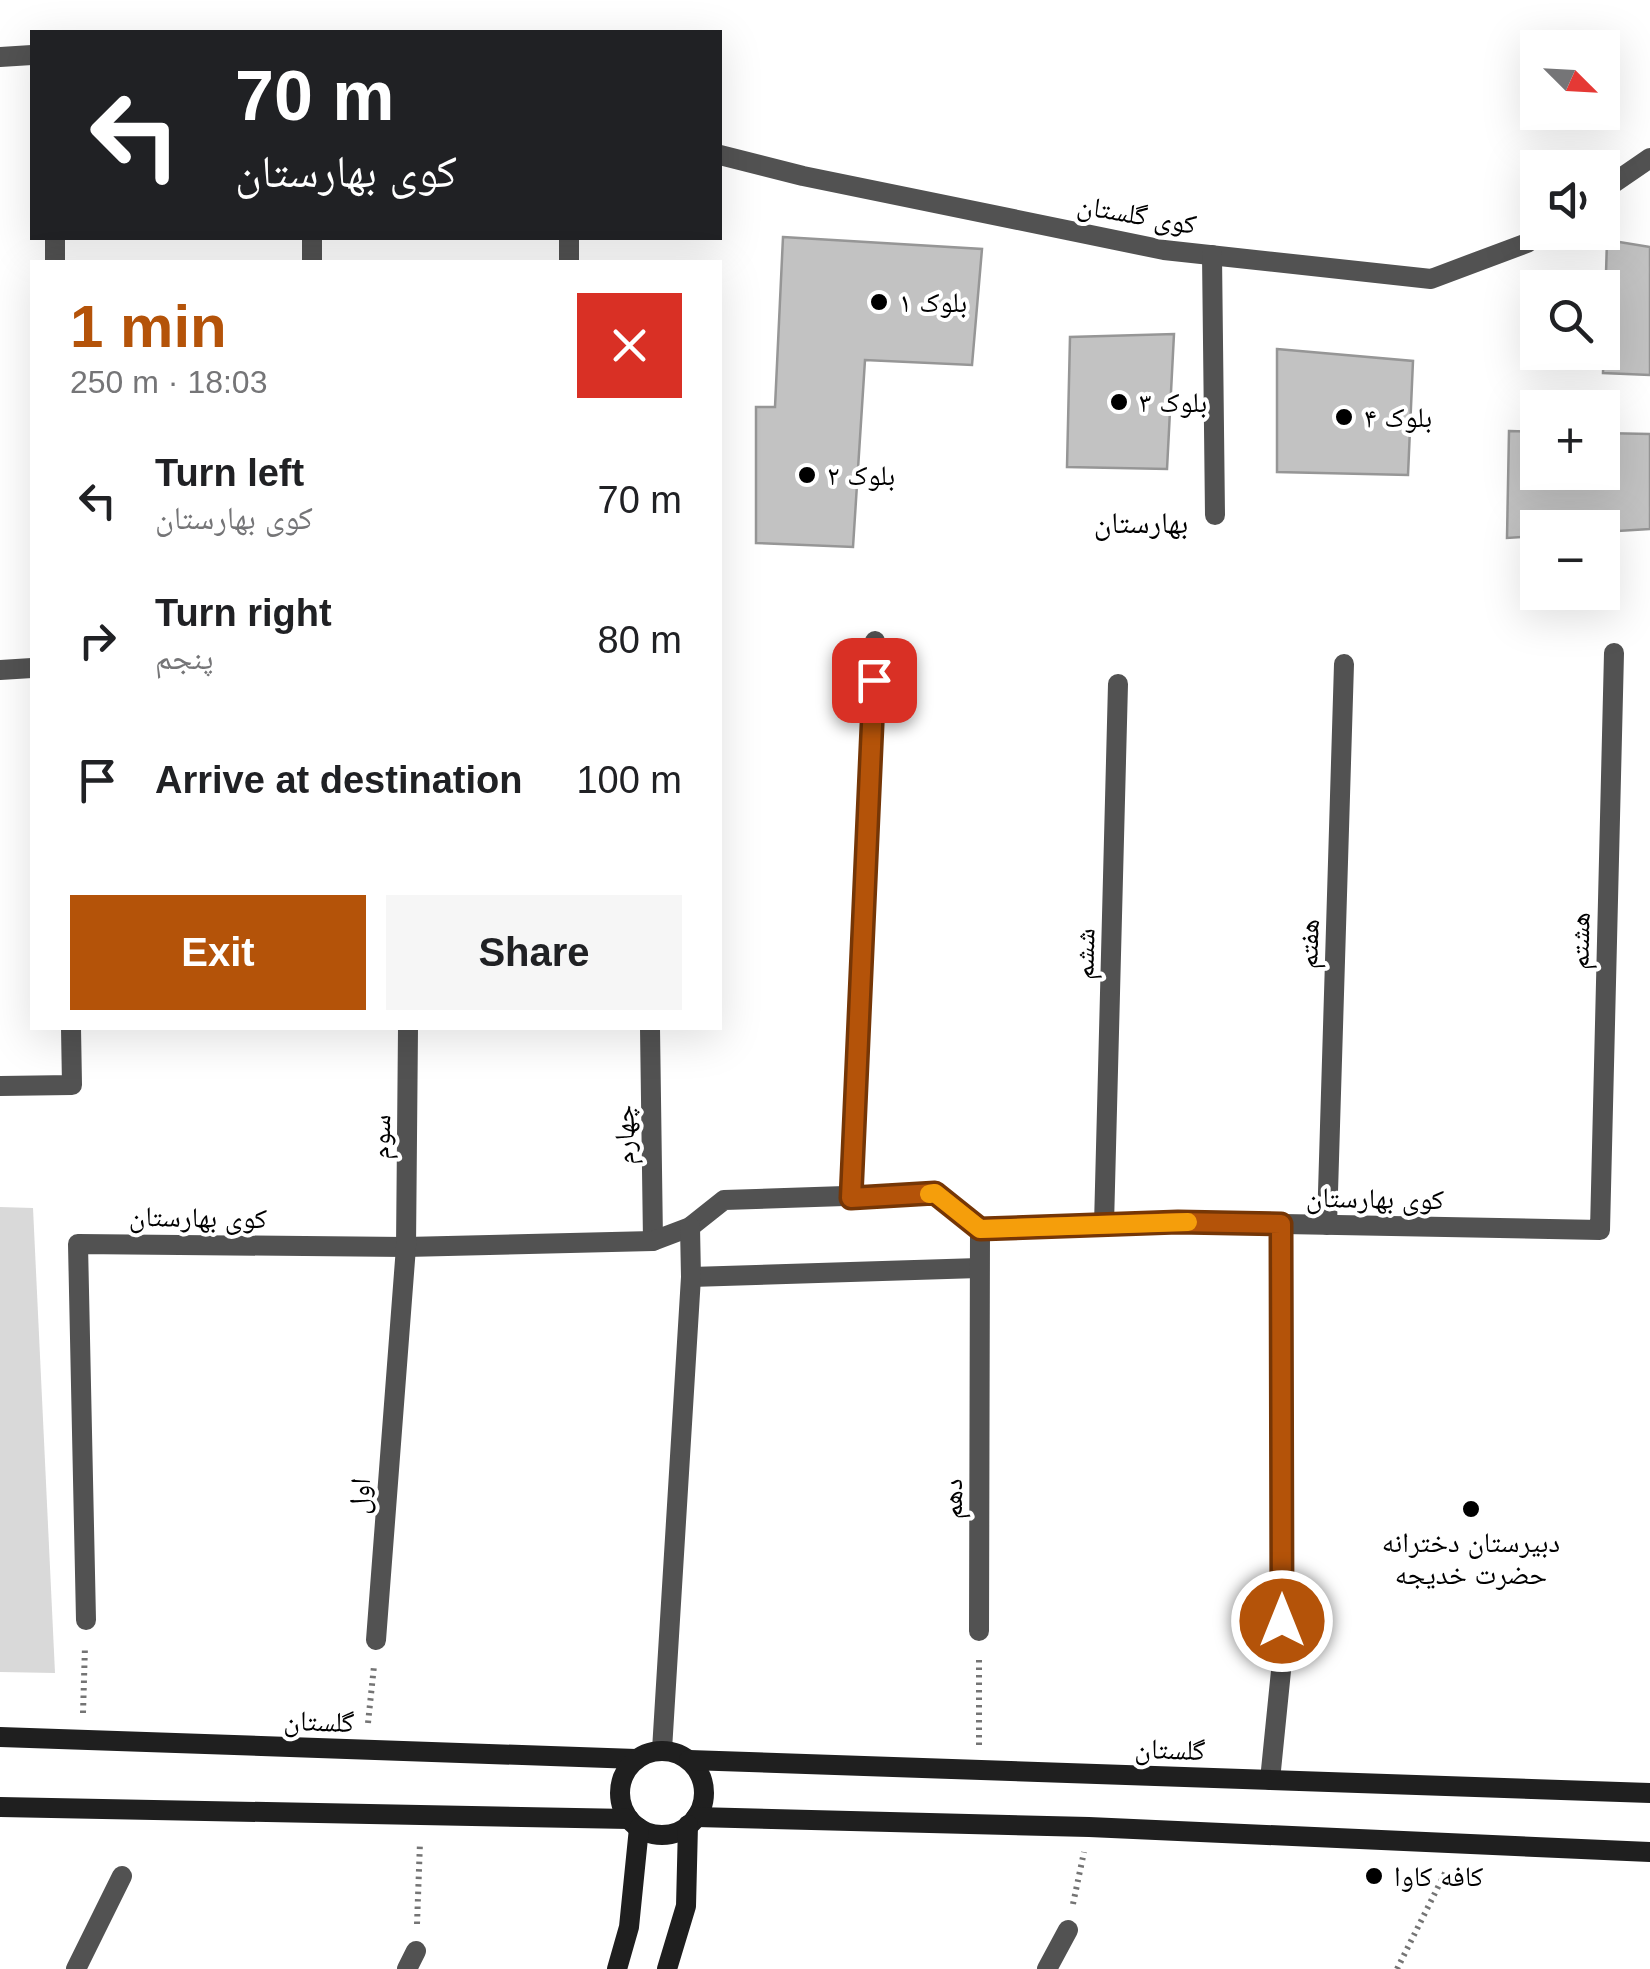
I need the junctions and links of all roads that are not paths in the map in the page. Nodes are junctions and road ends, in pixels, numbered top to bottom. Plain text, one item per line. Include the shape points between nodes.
1 (30, 55) edge
2 (0, 58) edge
3 (722, 155) edge
4 (1650, 158) edge
5 (1620, 179) edge
6 (1520, 245) edge
7 (1212, 255) junction
8 (1215, 515) dead end
9 (875, 641) dead end
10 (1614, 653) dead end
11 (1344, 664) dead end
12 (30, 668) edge
13 (0, 670) edge
14 (1118, 684) dead end
15 (71, 1030) edge
16 (408, 1030) edge
17 (650, 1030) edge
18 (0, 1086) edge
19 (851, 1198) junction
20 (1281, 1224) junction
21 (1104, 1225) junction
22 (1326, 1225) junction
23 (690, 1227) junction
24 (980, 1229) junction
25 (1600, 1230) joint
26 (653, 1241) junction
27 (406, 1247) junction
28 (979, 1268) junction
29 (691, 1277) junction
30 (86, 1620) road end
31 (980, 1631) road end
32 (376, 1640) road end
33 (0, 1737) edge
34 (662, 1750) junction
35 (636, 1759) junction
36 (689, 1760) junction
37 (1270, 1780) junction
38 (1650, 1793) edge
39 (0, 1807) edge
40 (692, 1822) junction
41 (634, 1824) junction
42 (1650, 1852) edge
43 (122, 1876) dead end
44 (1068, 1930) road end
45 (76, 1969) edge
46 (617, 1969) edge
47 (667, 1969) edge
48 (1047, 1969) edge

1 - 2 street
3 - 7 street, کوی گلستان
4 - 5 street
6 - 7 street, کوی گلستان via 1431,279
7 - 8 street
9 - 19 street
10 - 25 street, هشتم
11 - 22 street, هفتم
12 - 13 street
14 - 21 street, ششم
15 - 18 street via 72,1085
16 - 27 street, سوم
17 - 26 street, چهارم
19 - 23 street, کوی بهارستان via 724,1200
19 - 24 street, کوی بهارستان via 935,1193
20 - 21 street, کوی بهارستان
20 - 22 street, کوی بهارستان
20 - 37 street via 1282,1661
21 - 24 street, کوی بهارستان
22 - 25 street, کوی بهارستان
23 - 26 street, کوی بهارستان
23 - 29 street
24 - 28 street, دهم
26 - 27 street, کوی بهارستان
27 - 30 street, کوی بهارستان via 78,1244
27 - 32 street, اول
28 - 29 street
28 - 31 street, دهم
29 - 34 street
33 - 35 main road, گلستان
34 - 35 main road
34 - 36 main road
35 - 41 main road via 626,1769 620,1795
36 - 37 main road, گلستان
36 - 40 main road via 704,1796
37 - 38 main road, گلستان
39 - 41 main road
40 - 41 main road via 662,1835
40 - 42 main road via 1089,1826
40 - 47 main road via 686,1906
41 - 46 main road via 630,1927
43 - 45 street
44 - 48 street

